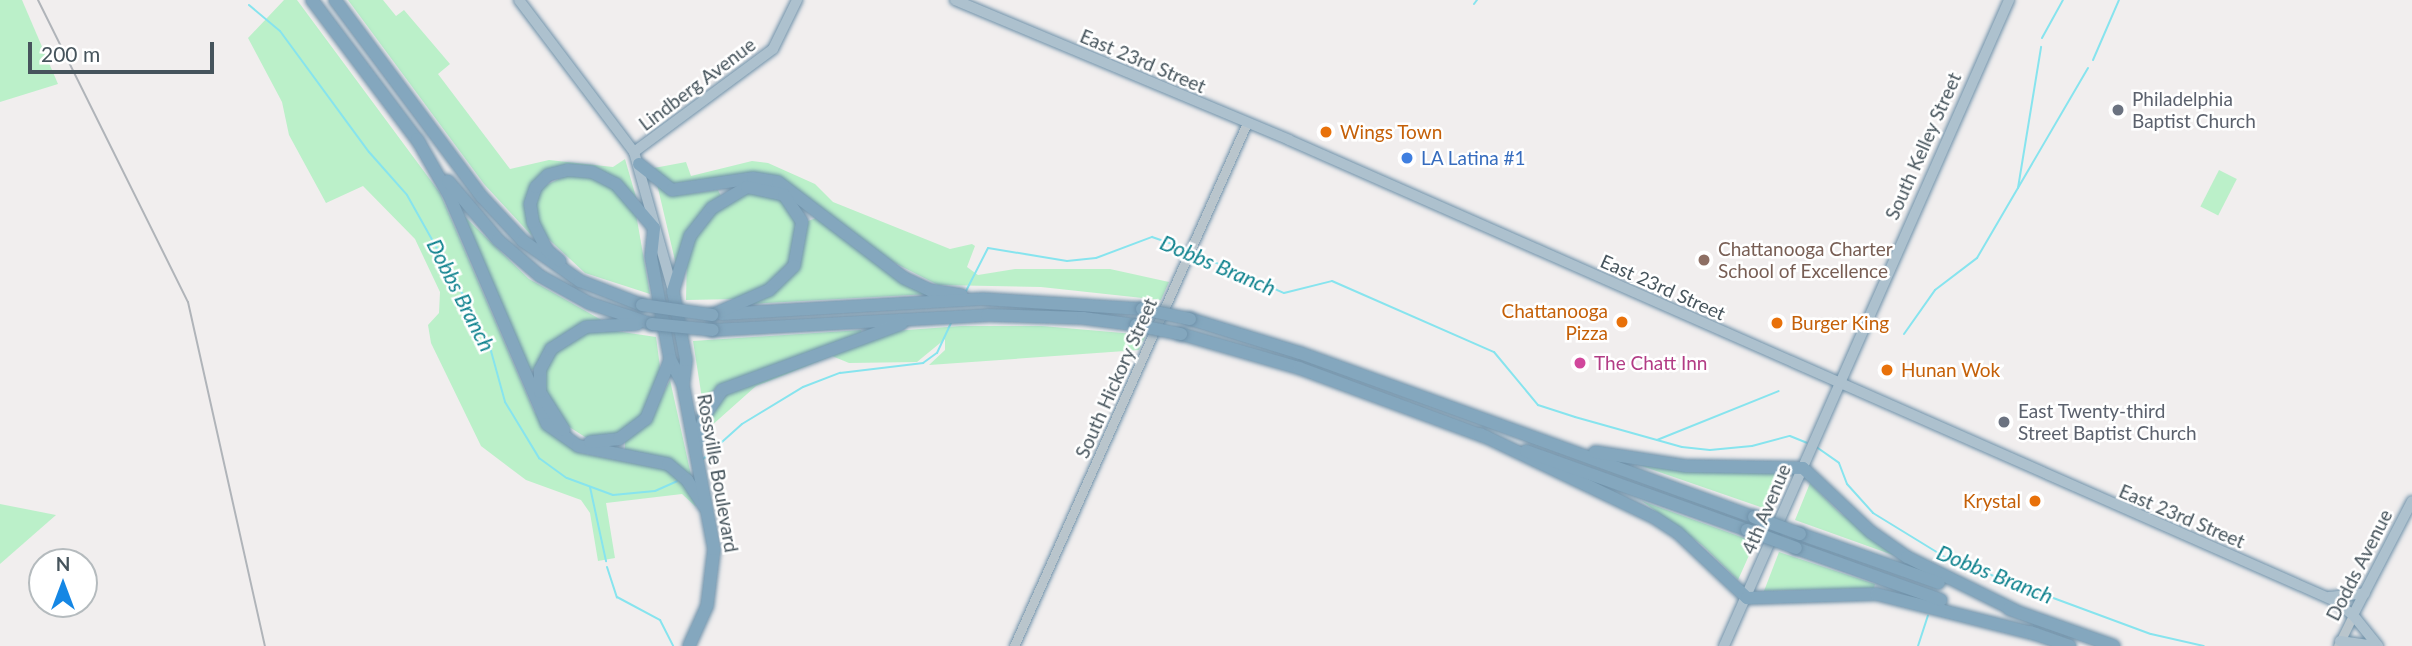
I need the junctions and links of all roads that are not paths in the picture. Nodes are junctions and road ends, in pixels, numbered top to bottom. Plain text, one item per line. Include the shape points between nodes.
1 (312, 0) edge
2 (334, 0) edge
3 (519, 0) edge
4 (797, 0) edge
5 (955, 0) edge
6 (2008, 0) edge
7 (1247, 123) junction
8 (417, 139) junction
9 (637, 158) junction
10 (654, 228) junction
11 (580, 281) junction
12 (673, 291) junction
13 (983, 299) junction
14 (712, 315) junction
15 (924, 318) junction
16 (652, 324) junction
17 (670, 359) junction
18 (683, 385) junction
19 (1839, 385) junction
20 (1480, 434) junction
21 (1555, 444) junction
22 (697, 459) junction
23 (1803, 468) junction
24 (2412, 501) edge
25 (707, 511) junction
26 (2365, 593) junction
27 (2325, 596) junction
28 (1747, 598) junction
29 (2016, 611) junction
30 (2353, 615) junction
31 (2035, 634) junction
32 (2339, 644) edge
33 (688, 646) edge
34 (1014, 646) edge
35 (1724, 646) edge
36 (2070, 646) edge
37 (2114, 646) edge
38 (2376, 646) edge

1 - 8 highway
2 - 11 highway via 482,197 523,241
3 - 9 main road, Rossville Boulevard
4 - 9 main road, Lindberg Avenue via 779,42
5 - 7 main road, East 23rd Street
6 - 19 main road, South Kelley Street
7 - 19 main road, East 23rd Street
7 - 34 street, South Hickory Street
8 - 16 highway via 498,240 540,276 589,303
8 - 25 highway via 449,195 547,424 578,446 668,464 687,480
9 - 10 main road, Rossville Boulevard
9 - 13 highway via 672,190 752,178 778,182 904,278 930,290
10 - 11 highway via 627,194 603,176 568,170 548,175 531,195 533,222 547,250
10 - 12 main road, Rossville Boulevard via 666,255
10 - 17 highway, Rossville Boulevard via 651,257
11 - 14 highway, bridge via 642,305
12 - 14 highway via 690,236 712,208 747,187 784,195 802,222 794,266 769,290
12 - 18 highway, Rossville Boulevard via 685,360
13 - 14 highway
13 - 21 highway, bridge via 1142,309 1190,319
15 - 16 highway, bridge via 713,330
15 - 20 highway, bridge via 1039,315 1181,334 1263,356
15 - 22 highway via 722,390 704,416
16 - 17 highway via 602,324 567,334 551,349 540,370 544,402 557,424 579,438 597,443 619,439 652,411
17 - 18 highway, Rossville Boulevard
18 - 22 highway, Rossville Boulevard
19 - 23 main road, 4th Avenue
19 - 27 main road, East 23rd Street
20 - 28 highway via 1655,518 1678,533
20 - 31 highway, bridge
21 - 23 highway via 1652,463
21 - 29 highway, bridge
22 - 25 highway, Rossville Boulevard
23 - 28 main road, 4th Avenue
23 - 29 highway via 1871,532 1907,557
24 - 26 main road, Dodds Avenue
25 - 33 highway, Rossville Boulevard via 713,578 707,606
26 - 27 main road
26 - 30 main road, Dodds Avenue
27 - 30 main road, East 23rd Street
28 - 31 highway via 1876,594
28 - 35 main road, 4th Avenue
29 - 37 highway
30 - 32 street, Dodds Avenue
30 - 38 main road, East 23rd Street
31 - 36 highway
32 - 38 main road

